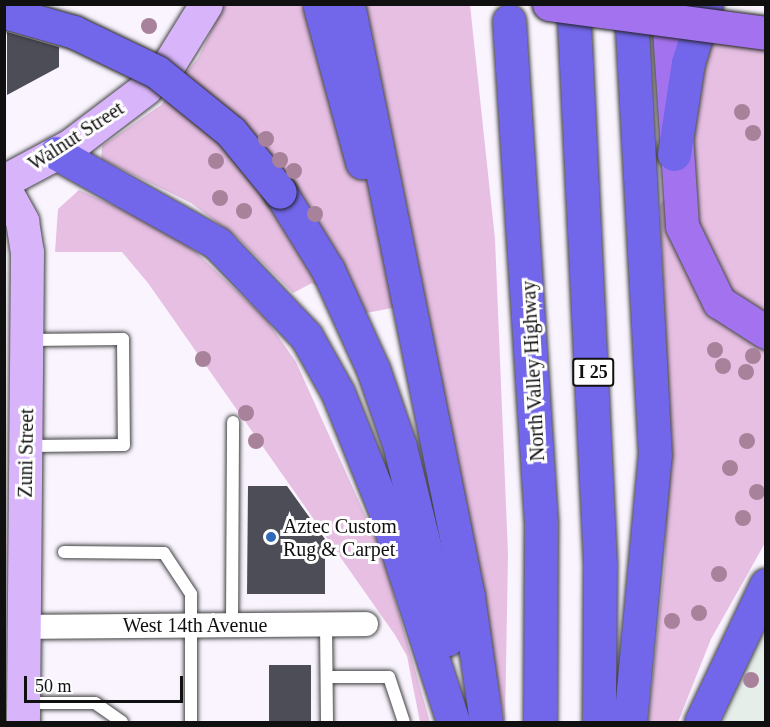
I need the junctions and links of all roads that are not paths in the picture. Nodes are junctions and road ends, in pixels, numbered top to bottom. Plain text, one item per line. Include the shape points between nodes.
1 (206, 4) edge
2 (706, 4) edge
3 (334, 6) edge
4 (4, 12) edge
5 (562, 13) edge
6 (510, 21) dead end
7 (632, 25) dead end
8 (669, 29) dead end
9 (765, 33) edge
10 (169, 64) dead end
11 (146, 88) dead end
12 (56, 153) junction
13 (674, 154) junction
14 (4, 181) edge
15 (4, 188) edge
16 (765, 332) edge
17 (27, 340) junction
18 (233, 422) dead end
19 (26, 446) junction
20 (64, 552) dead end
21 (765, 585) edge
22 (326, 624) junction
23 (366, 624) dead end
24 (232, 625) junction
25 (191, 626) junction
26 (17, 640) edge
27 (327, 677) junction
28 (23, 713) edge
29 (122, 723) edge
30 (191, 723) edge
31 (327, 723) edge
32 (404, 723) edge
33 (453, 723) edge
34 (462, 723) edge
35 (486, 723) edge
36 (540, 723) edge
37 (598, 723) edge
38 (630, 723) edge
39 (701, 723) edge

1 - 10 street
2 - 13 highway via 688,63
3 - 35 highway via 424,386 468,596
4 - 34 highway, bridge via 74,32 157,72 231,132 280,192 328,270 373,369 423,535
5 - 9 main road, bridge
5 - 37 highway, I 25 via 600,564
6 - 36 highway, North Valley Highway via 541,523
7 - 38 highway via 655,454
8 - 13 main road
11 - 12 street, Walnut Street
12 - 14 street, Walnut Street
12 - 33 highway via 217,243 306,336 338,393 384,508
13 - 16 main road via 682,225 705,281 731,313
15 - 17 street, Zuni Street via 26,236
17 - 19 street, Zuni Street
17 - 19 lane via 123,339 124,445
18 - 24 lane
19 - 26 street, Zuni Street
20 - 25 lane via 164,553 191,594
21 - 39 highway
22 - 23 street, West 14th Avenue
22 - 24 street, West 14th Avenue
22 - 27 lane
24 - 25 street, West 14th Avenue
25 - 26 street, West 14th Avenue
25 - 30 lane
26 - 28 street, Zuni Street
27 - 31 lane
27 - 32 lane via 389,677
28 - 29 lane via 95,703

